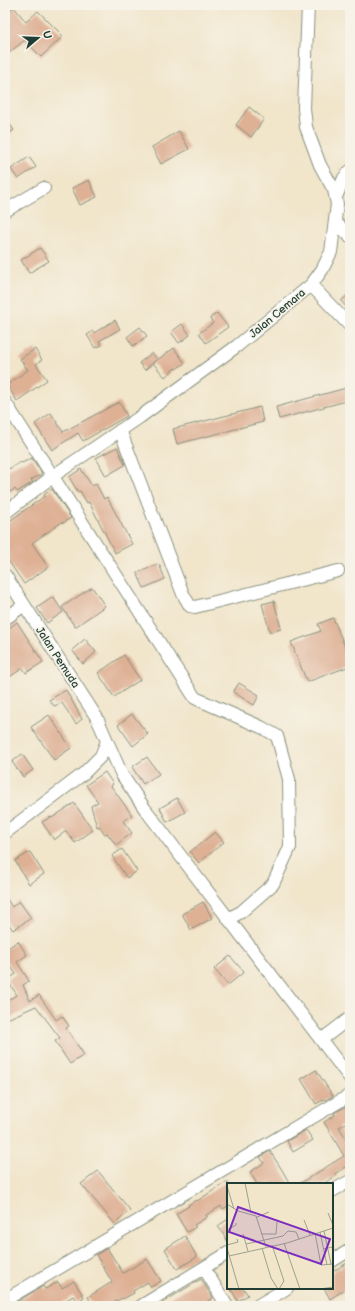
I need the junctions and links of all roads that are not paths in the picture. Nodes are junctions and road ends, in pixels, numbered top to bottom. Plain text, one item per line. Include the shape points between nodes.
1 (308, 5) edge
2 (350, 171) edge
3 (44, 188) dead end
4 (336, 197) junction
5 (5, 211) edge
6 (336, 223) junction
7 (350, 237) edge
8 (311, 285) junction
9 (350, 326) edge
10 (5, 402) edge
11 (120, 430) junction
12 (53, 476) junction
13 (5, 513) edge
14 (338, 570) dead end
15 (5, 575) edge
16 (24, 605) junction
17 (5, 619) edge
18 (107, 741) junction
19 (5, 833) edge
20 (228, 918) junction
21 (350, 1018) edge
22 (321, 1040) junction
23 (350, 1078) edge
24 (350, 1095) edge
25 (350, 1181) edge
26 (333, 1190) edge
27 (350, 1250) edge
28 (227, 1254) edge
29 (333, 1260) edge
30 (204, 1268) junction
31 (285, 1289) edge
32 (5, 1300) edge
33 (140, 1306) edge
34 (228, 1306) edge
35 (257, 1306) edge

1 - 4 street, Jalan Cemara via 304,108 306,127 320,165
2 - 4 street
3 - 5 street
4 - 6 street, Jalan Cemara
6 - 7 street
6 - 8 street, Jalan Cemara via 331,252
8 - 9 street
8 - 11 street, Jalan Cemara via 237,346
10 - 12 street
11 - 12 street, Jalan Cemara
11 - 14 street via 182,594 190,606
12 - 13 street, Jalan Cemara
12 - 20 street via 196,698 277,736 289,779 290,847 273,884 241,912
15 - 16 street, Jalan Pemuda
16 - 17 street
16 - 18 street, Jalan Pemuda via 85,699
18 - 19 street via 101,756 83,774
18 - 20 street, Jalan Pemuda via 122,776
20 - 22 street, Jalan Pemuda
21 - 22 street
22 - 23 street, Jalan Pemuda
24 - 32 street
25 - 26 street
27 - 29 street
28 - 30 street
30 - 33 street
30 - 34 street
31 - 35 street

